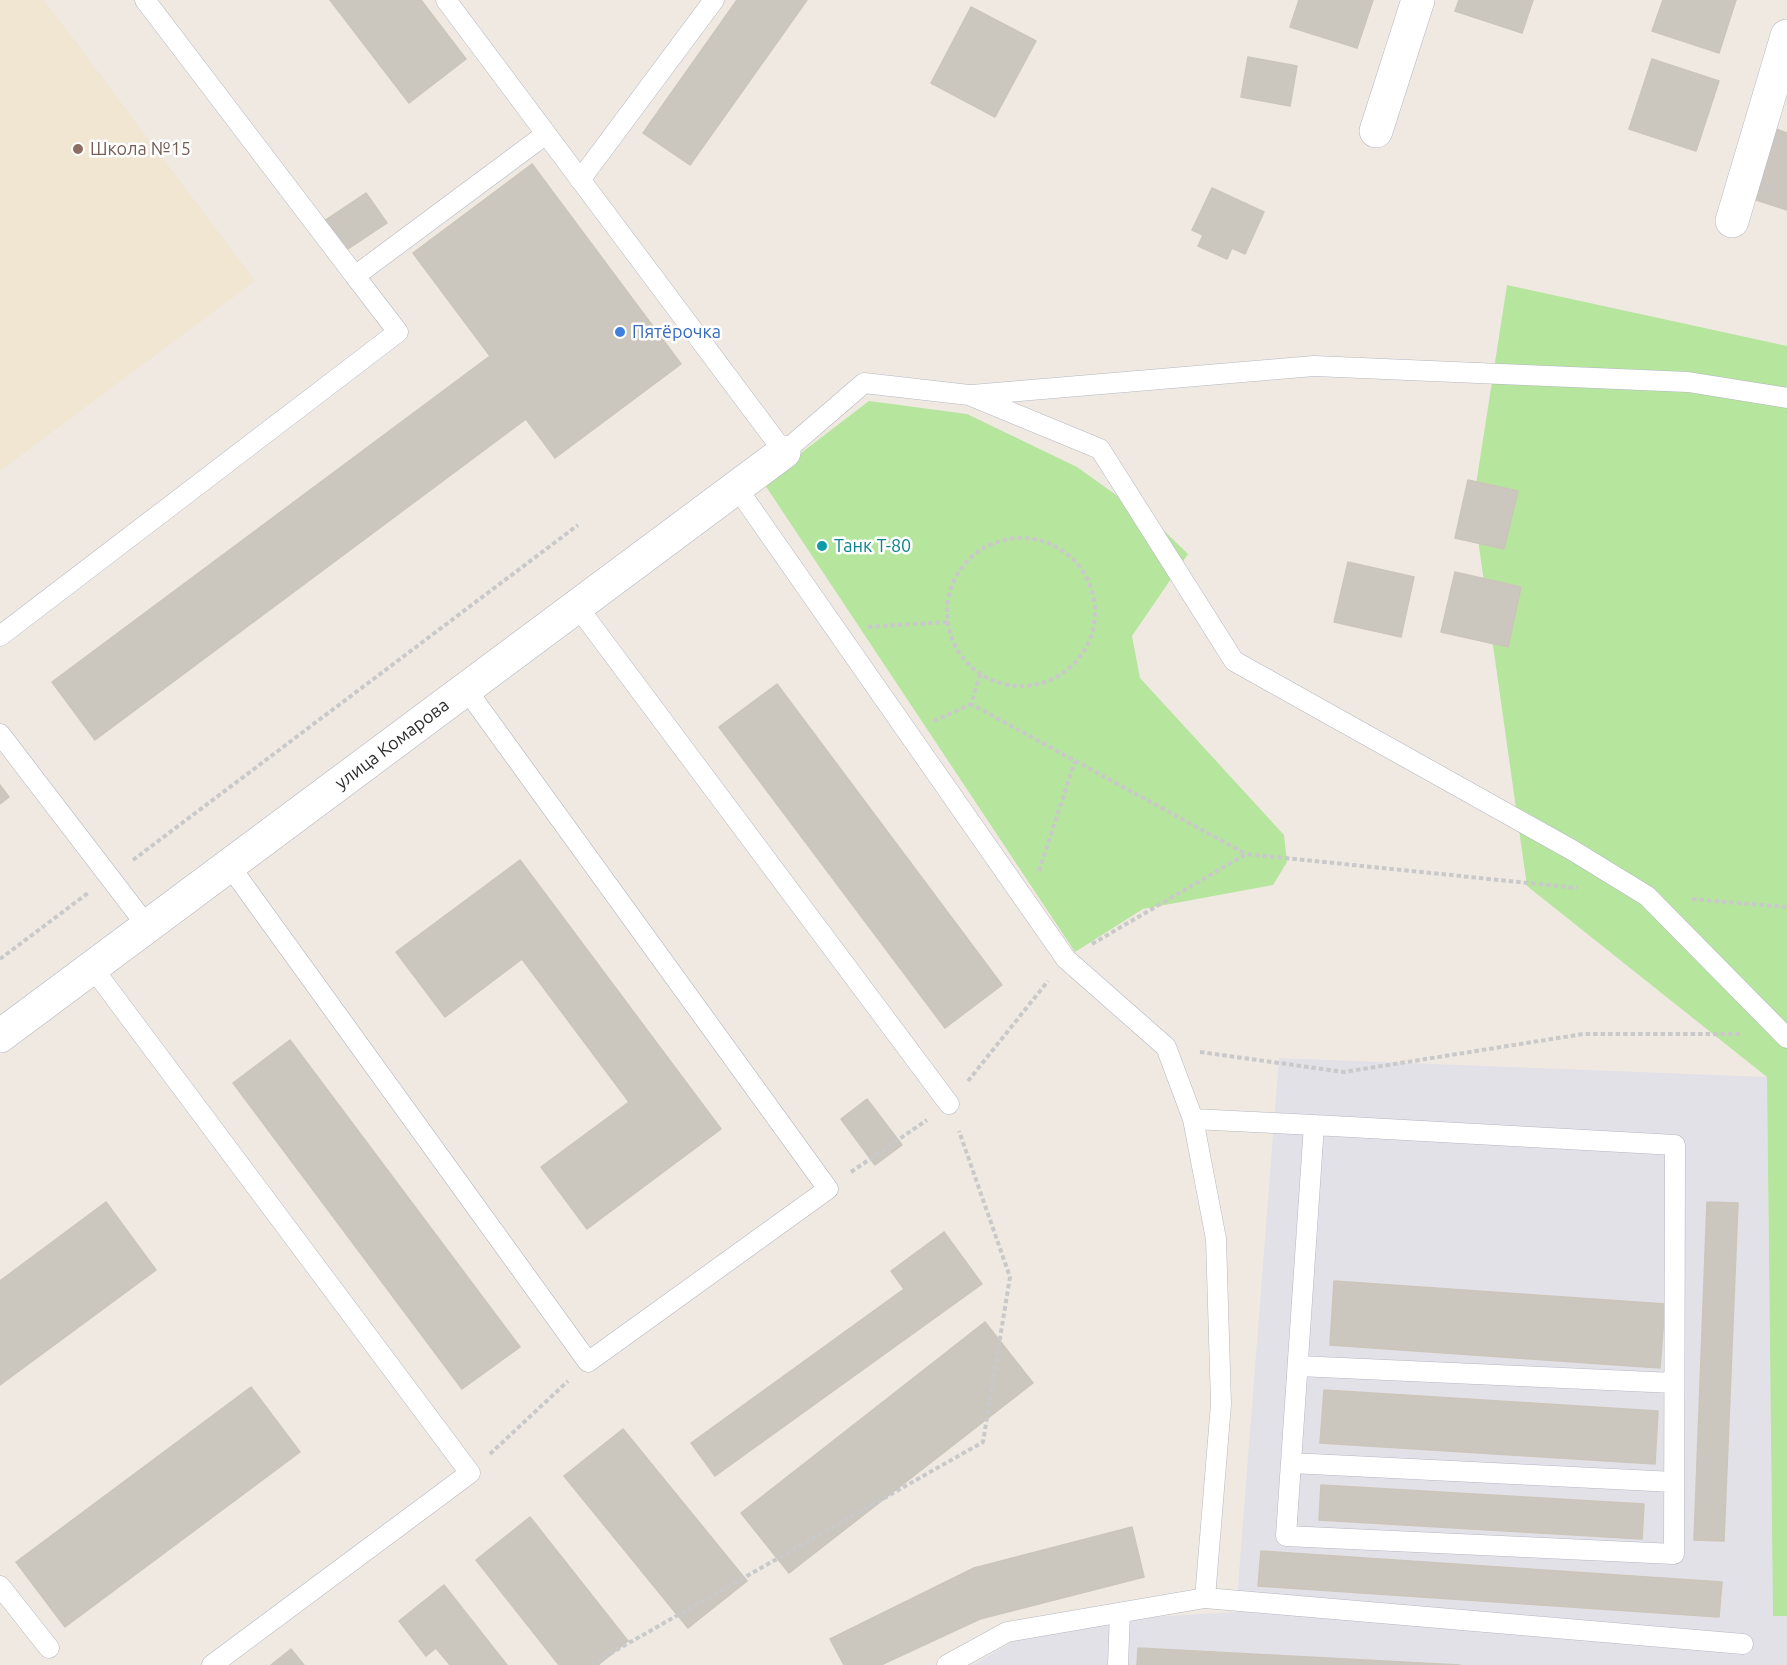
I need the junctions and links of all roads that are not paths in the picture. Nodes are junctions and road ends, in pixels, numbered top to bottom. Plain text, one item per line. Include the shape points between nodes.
1 (145, 0) edge
2 (446, 0) edge
3 (714, 0) edge
4 (1418, 0) edge
5 (1787, 36) edge
6 (1376, 131) dead end
7 (546, 134) junction
8 (580, 180) junction
9 (1732, 221) dead end
10 (355, 276) junction
11 (969, 395) junction
12 (1787, 398) edge
13 (784, 452) junction
14 (737, 488) junction
15 (577, 606) junction
16 (0, 636) edge
17 (466, 689) junction
18 (0, 734) edge
19 (229, 866) junction
20 (147, 926) junction
21 (92, 967) junction
22 (0, 1036) edge
23 (1785, 1036) edge
24 (949, 1104) road end
25 (1193, 1119) junction
26 (1314, 1125) junction
27 (1298, 1366) junction
28 (1674, 1383) junction
29 (1291, 1463) junction
30 (1674, 1482) junction
31 (0, 1586) edge
32 (1205, 1598) junction
33 (1120, 1613) junction
34 (1743, 1644) dead end
35 (49, 1648) dead end
36 (212, 1665) edge
37 (947, 1665) edge
38 (1118, 1665) edge

1 - 10 lane
2 - 7 lane
3 - 8 lane
4 - 6 street
5 - 9 street
7 - 8 lane
7 - 10 lane
8 - 13 lane
10 - 16 lane via 398,332
11 - 12 lane via 1314,366 1688,382
11 - 13 lane via 864,383
11 - 23 lane via 1100,449 1234,661 1647,896
13 - 14 street, улица Комарова
14 - 15 street, улица Комарова
14 - 25 lane via 1066,959 1166,1047
15 - 17 street, улица Комарова
15 - 24 lane
17 - 19 street, улица Комарова
17 - 19 lane via 828,1189 588,1362
18 - 20 lane
19 - 20 street, улица Комарова
20 - 21 street, улица Комарова
21 - 22 street, улица Комарова
21 - 36 lane via 470,1473
25 - 26 lane
25 - 32 lane via 1216,1239 1221,1404
26 - 27 lane
26 - 28 lane via 1675,1145
27 - 28 lane
27 - 29 lane
28 - 30 lane
29 - 30 lane
29 - 30 lane via 1286,1536 1298,1537 1674,1554
31 - 35 lane
32 - 33 lane
32 - 34 lane
33 - 37 lane via 1007,1632
33 - 38 lane

